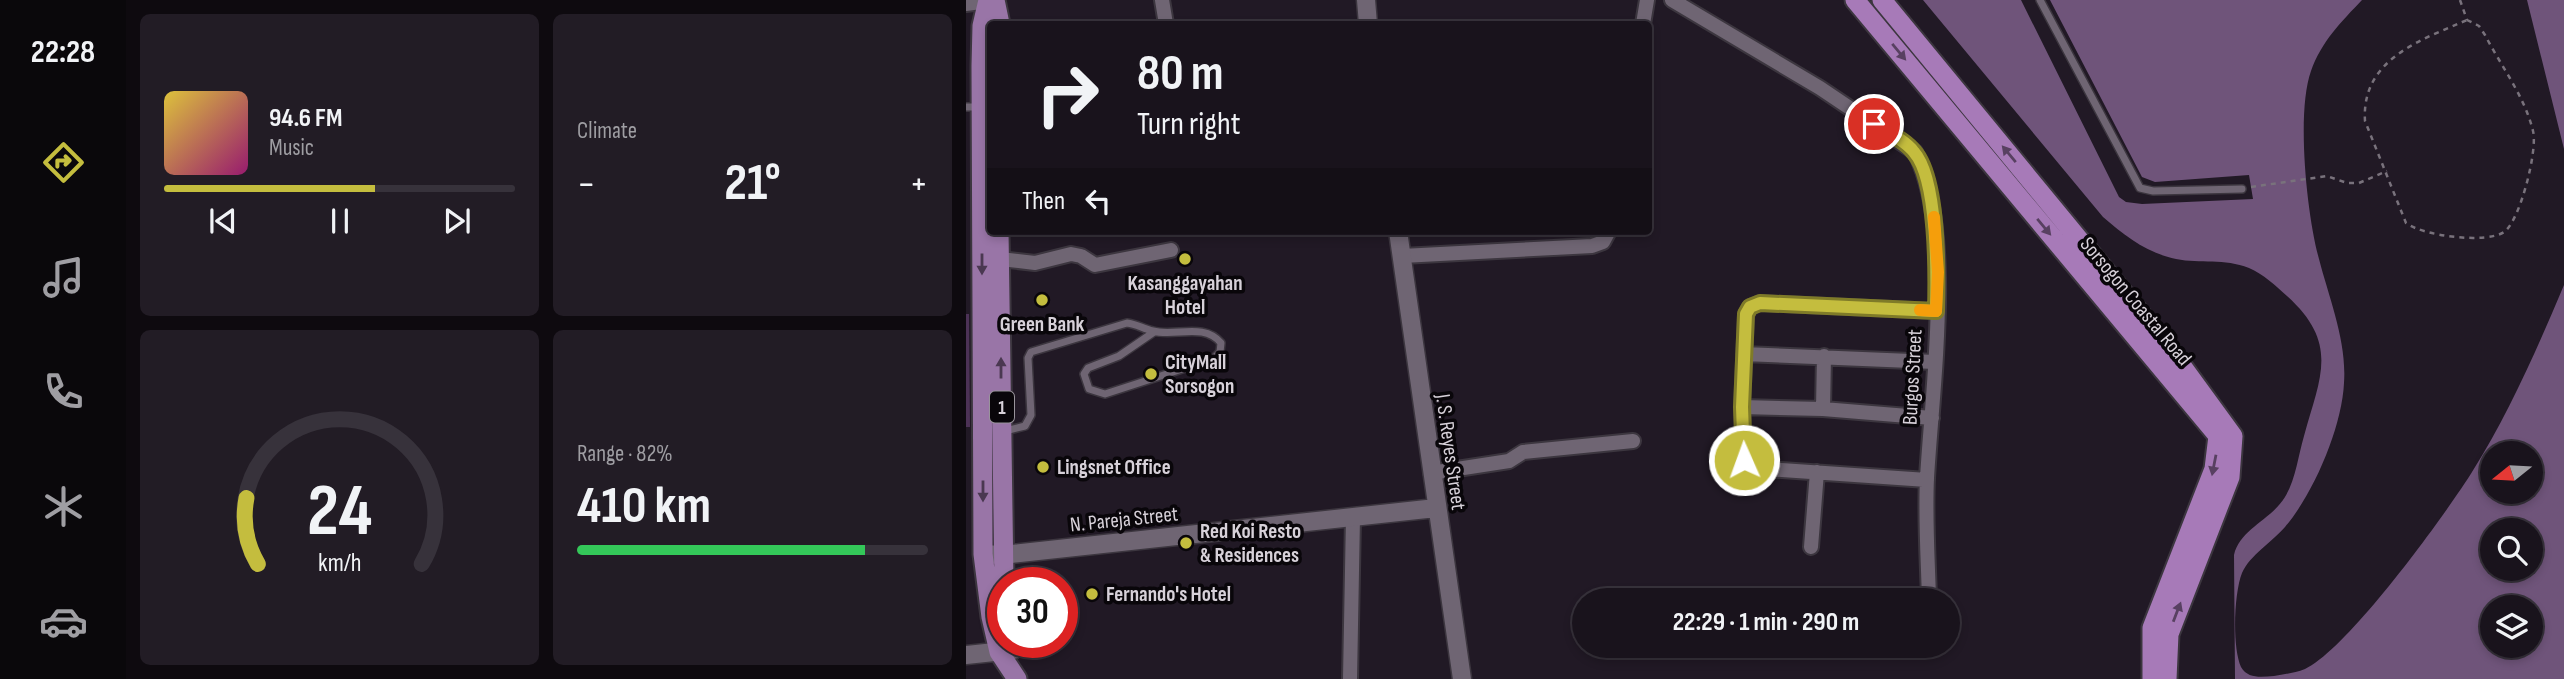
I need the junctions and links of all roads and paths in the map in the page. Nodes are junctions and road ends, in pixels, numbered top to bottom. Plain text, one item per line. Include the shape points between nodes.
1 (991, 0) edge
2 (1162, 0) edge
3 (1366, 0) edge
4 (1647, 0) edge
5 (1672, 0) edge
6 (1855, 0) edge
7 (1882, 0) edge
8 (2040, 0) edge
9 (2460, 0) edge
10 (966, 4) edge
11 (2467, 20) junction
12 (999, 21) edge
13 (1166, 21) edge
14 (1368, 21) edge
15 (1644, 21) edge
16 (974, 107) edge
17 (2387, 171) junction
18 (2242, 189) joint
19 (987, 232) edge
20 (988, 235) edge
21 (1399, 235) edge
22 (1606, 235) edge
23 (1171, 250) dead end
24 (1402, 256) junction
25 (1000, 259) junction
26 (1936, 311) junction
27 (974, 312) edge
28 (1154, 332) junction
29 (1744, 354) junction
30 (1824, 356) junction
31 (1935, 362) junction
32 (1742, 407) junction
33 (1823, 409) junction
34 (1932, 418) junction
35 (986, 431) junction
36 (1633, 442) dead end
37 (1431, 472) junction
38 (1817, 472) junction
39 (1927, 480) junction
40 (1436, 508) junction
41 (1353, 517) junction
42 (1811, 547) dead end
43 (993, 554) junction
44 (993, 567) edge
45 (998, 567) edge
46 (1929, 588) edge
47 (987, 652) edge
48 (966, 655) edge
49 (1011, 658) edge
50 (1018, 679) edge
51 (1350, 679) edge
52 (1462, 679) edge
53 (2152, 679) edge
54 (2167, 679) edge

1 - 10 street
1 - 12 main road
1 - 16 main road, 1 via 982,26
2 - 13 street
3 - 14 street
4 - 15 street
5 - 26 street, Burgos Street via 1820,88 1914,152 1933,208
6 -> 53 highway, Sorsogon Coastal Road via 2218,436 2214,469 2152,628
54 -> 7 highway, Sorsogon Coastal Road via 2169,634 2230,477 2233,436 2174,355
8 - 18 lane via 2140,188
9 - 11 path
11 - 17 path via 2396,53 2371,89 2365,121
11 - 17 path via 2485,35 2523,103 2533,131 2522,201 2511,226 2503,233 2481,238 2414,229 2400,211
16 - 19 main road, 1
17 - 18 path via 2359,183 2327,176
19 -> 27 main road, 1
20 - 25 main road, 1
21 - 24 street, J. S. Reyes Street
22 - 24 street via 1592,246
23 - 25 street via 1095,265 1071,254 1035,263
24 - 37 street, J. S. Reyes Street
35 -> 25 main road, 1
26 - 29 street via 1760,303 1746,314
26 - 31 street, Burgos Street
27 - 35 main road, 1
28 - 28 lane via 1209,333 1221,343 1220,352 1213,359 1105,394 1089,389 1084,374 1088,368 1119,356
28 - 35 lane via 1127,323 1031,352 1031,415 1025,426
29 - 30 street
29 - 32 street
30 - 31 street
30 - 33 street
31 - 34 street, Burgos Street
32 - 33 street
32 - 38 street via 1744,460 1753,468
33 - 34 street
34 - 39 street, Burgos Street
35 - 43 main road, 1
36 - 37 street via 1523,452 1509,461
37 - 40 street, J. S. Reyes Street
38 - 39 street
38 - 42 street
39 - 46 street, Burgos Street
40 - 41 street, N. Pareja Street
40 - 52 street, J. S. Reyes Street
41 - 43 street, N. Pareja Street
41 - 51 street
43 - 44 main road, 1
43 - 45 main road, 1
47 - 48 street
49 - 50 main road, 1

